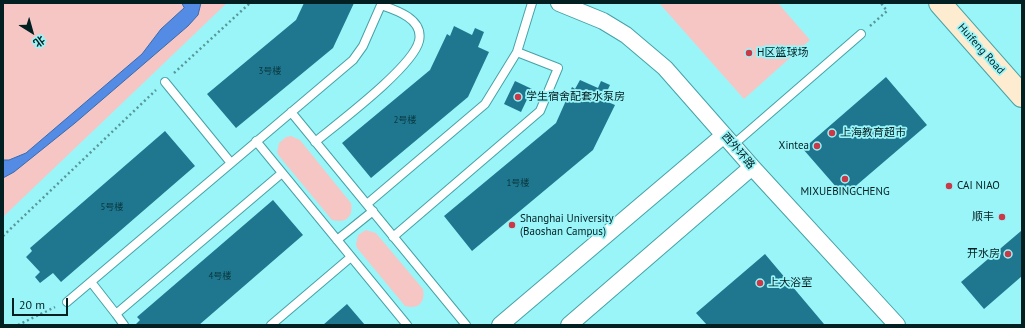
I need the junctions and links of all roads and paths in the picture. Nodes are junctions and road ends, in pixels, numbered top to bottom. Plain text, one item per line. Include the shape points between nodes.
1 (250, 3) edge
2 (532, 3) edge
3 (559, 3) edge
4 (881, 3) edge
5 (940, 3) edge
6 (861, 34) joint
7 (516, 52) junction
8 (164, 82) junction
9 (1022, 96) edge
10 (291, 112) junction
11 (729, 140) junction
12 (256, 141) junction
13 (315, 142) junction
14 (231, 163) junction
15 (752, 167) junction
16 (282, 173) junction
17 (367, 204) junction
18 (373, 211) junction
19 (3, 236) edge
20 (393, 237) junction
21 (337, 240) junction
22 (351, 257) junction
23 (91, 282) junction
24 (67, 302) joint
25 (116, 314) junction
26 (18, 325) edge
27 (124, 325) edge
28 (271, 325) edge
29 (407, 325) edge
30 (466, 325) edge
31 (500, 325) edge
32 (569, 325) edge
33 (897, 325) edge

1 - 8 path
2 - 7 lane
3 - 11 street, 西外环路 via 603,21 647,51
4 - 6 path via 888,11
5 - 9 street, Huifeng Road
6 - 11 lane
7 - 17 lane via 485,104
7 - 20 lane via 558,68 540,111
8 - 14 lane
8 - 19 path
10 - 12 lane
10 - 13 lane
10 - 13 lane via 359,53 381,5 401,12 413,21 419,30 419,41 408,62
11 - 15 street, 西外环路
11 - 31 street
12 - 14 lane
12 - 16 lane
13 - 17 lane
14 - 23 lane
15 - 32 street
15 - 33 street, 西外环路
16 - 21 lane
16 - 25 lane
17 - 18 lane
18 - 20 lane
18 - 21 lane
20 - 30 lane
21 - 22 lane
22 - 28 lane
22 - 29 lane
23 - 24 lane
23 - 25 lane
24 - 26 path
25 - 27 lane

